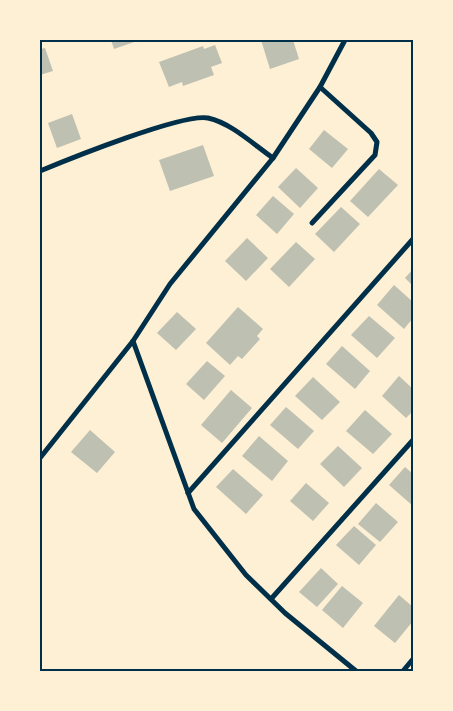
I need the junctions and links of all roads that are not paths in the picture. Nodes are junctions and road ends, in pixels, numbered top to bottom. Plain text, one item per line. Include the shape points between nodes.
1 (342, 41) edge
2 (320, 87) junction
3 (273, 158) junction
4 (40, 171) edge
5 (312, 223) dead end
6 (413, 239) edge
7 (133, 341) junction
8 (413, 440) edge
9 (40, 458) edge
10 (188, 494) junction
11 (271, 599) junction
12 (413, 659) edge
13 (356, 671) edge
14 (403, 671) edge

1 - 2 street
2 - 3 street
2 - 5 street via 377,142 375,155
3 - 4 street via 221,122 205,118 187,119
3 - 7 street via 170,284
6 - 10 street
7 - 9 street
7 - 10 street
8 - 11 street
10 - 11 street via 194,508 219,542
11 - 13 street
12 - 14 street

